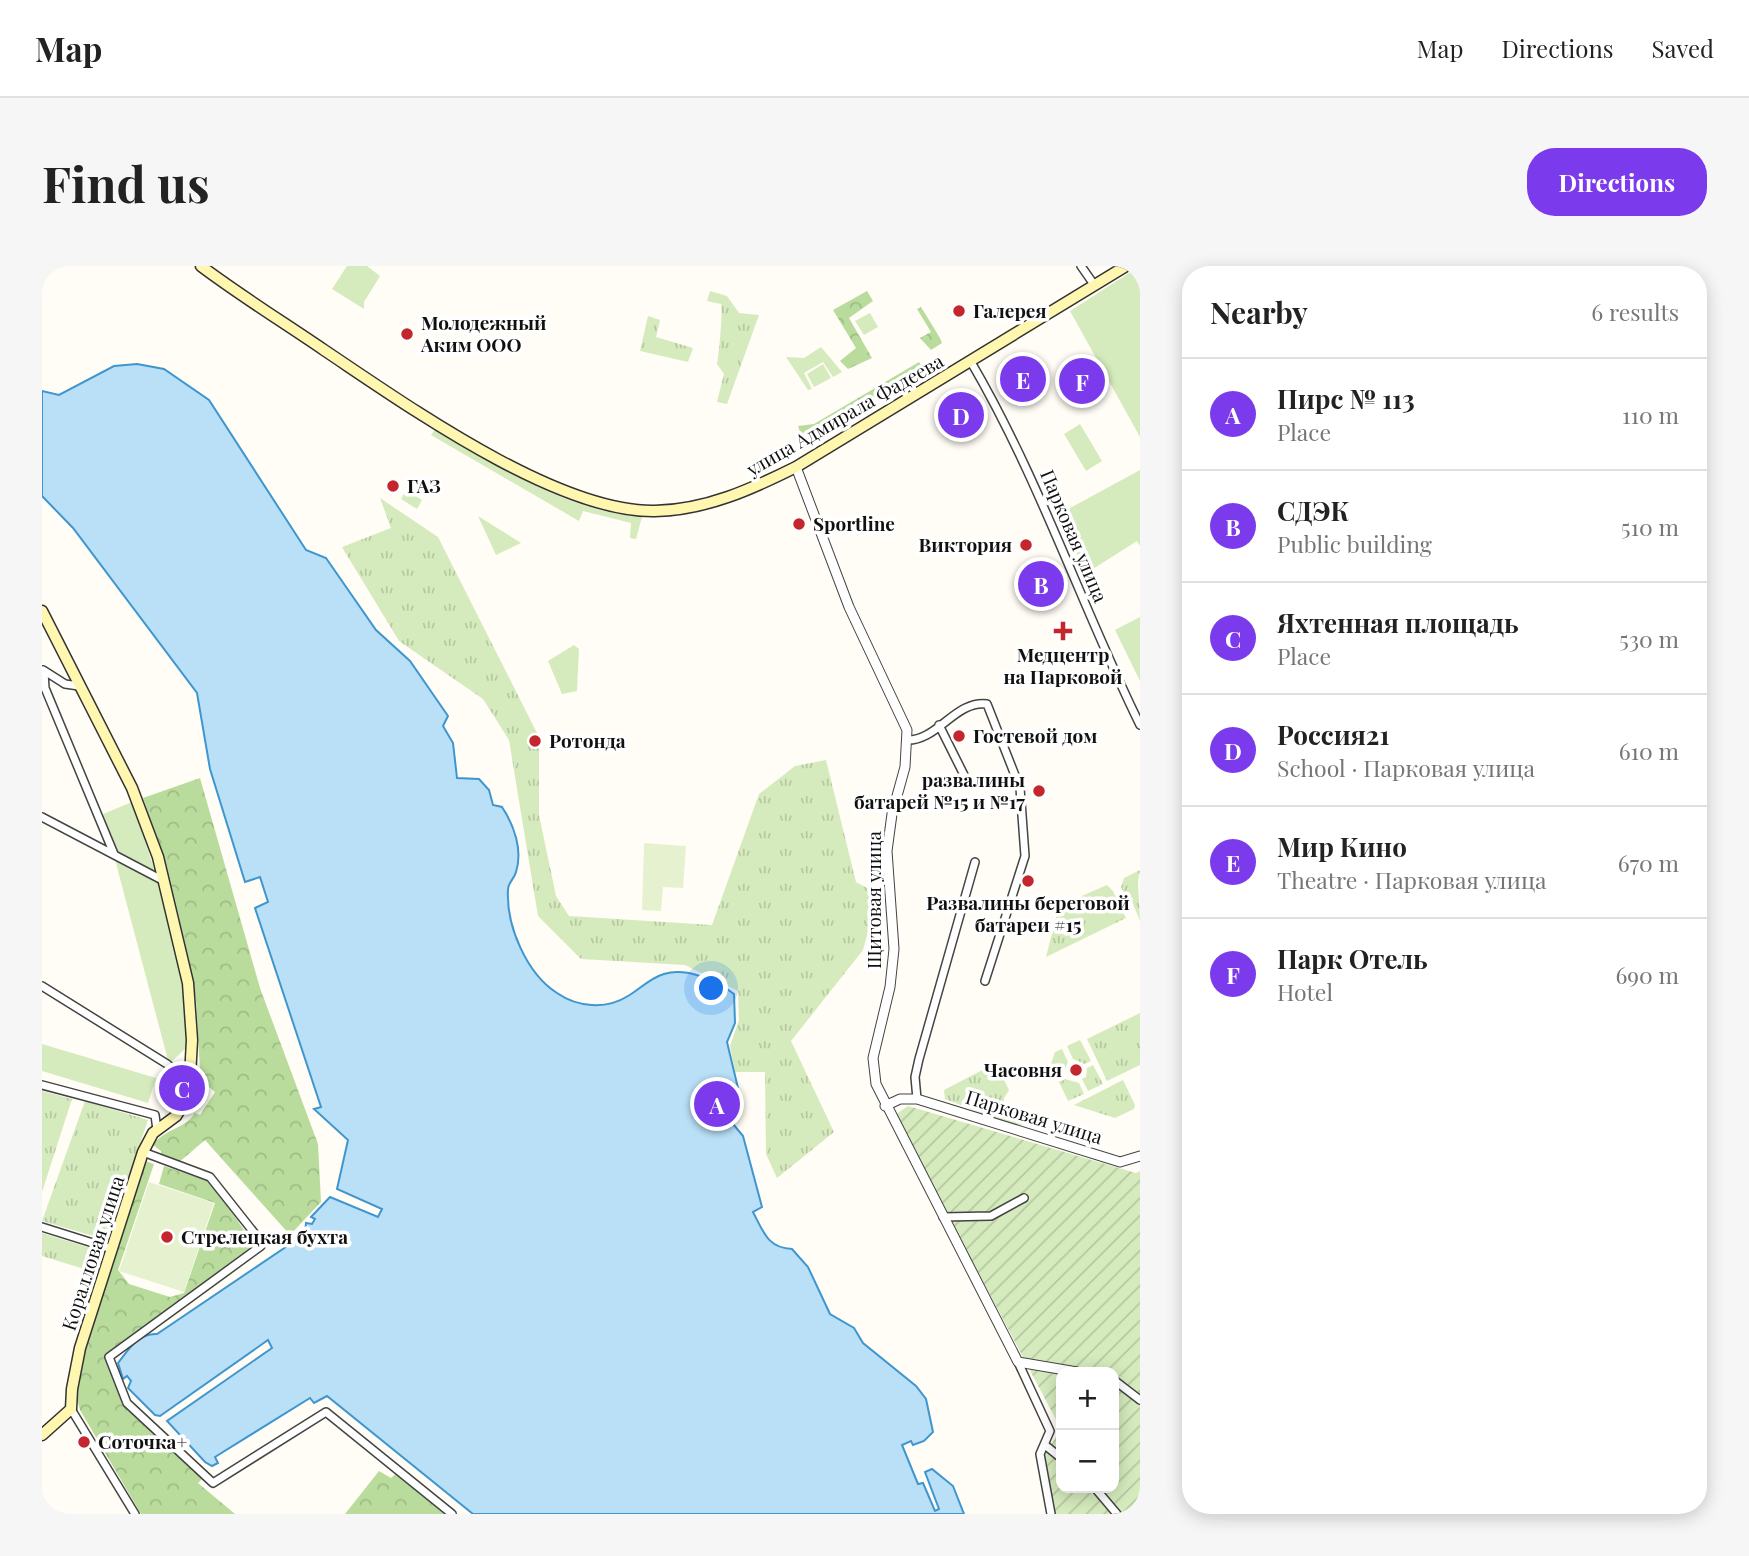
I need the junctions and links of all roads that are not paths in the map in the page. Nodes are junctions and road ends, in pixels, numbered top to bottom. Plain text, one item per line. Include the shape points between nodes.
1 (201, 266) edge
2 (1081, 266) edge
3 (1126, 266) edge
4 (1095, 286) junction
5 (971, 362) junction
6 (796, 467) junction
7 (42, 611) edge
8 (43, 671) edge
9 (79, 685) junction
10 (939, 725) junction
11 (1140, 725) edge
12 (906, 740) junction
13 (967, 781) dead end
14 (42, 817) edge
15 (114, 854) junction
16 (975, 862) dead end
17 (163, 881) junction
18 (985, 981) dead end
19 (42, 986) edge
20 (42, 1085) edge
21 (190, 1090) junction
22 (917, 1099) junction
23 (886, 1106) junction
24 (156, 1130) junction
25 (143, 1152) junction
26 (1140, 1156) edge
27 (1024, 1198) dead end
28 (943, 1217) junction
29 (42, 1227) edge
30 (112, 1249) junction
31 (1018, 1362) junction
32 (1056, 1368) edge
33 (1119, 1384) edge
34 (1140, 1400) edge
35 (71, 1409) junction
36 (42, 1435) edge
37 (1045, 1445) junction
38 (1056, 1454) edge
39 (1099, 1493) edge
40 (135, 1514) edge
41 (452, 1514) edge
42 (1051, 1514) edge
43 (1117, 1514) edge

1 - 6 main road, улица Адмирала Фадеева via 384,390 533,478 596,502 655,511 702,505 750,490
2 - 4 street
3 - 4 main road, улица Адмирала Фадеева
4 - 5 main road, улица Адмирала Фадеева
5 - 6 main road, улица Адмирала Фадеева
5 - 11 street, Парковая улица via 1014,439
6 - 12 street, Щитовая улица via 849,607 907,730
7 - 9 main road
8 - 9 street via 65,684
8 - 15 street via 45,688
9 - 17 main road via 132,788
10 - 12 street via 919,741
10 - 13 street
10 - 18 street via 987,704 1020,788 1025,856
12 - 23 street, Щитовая улица via 905,767 887,851 894,949 873,1058 876,1084
14 - 15 street
15 - 17 street
16 - 22 street via 919,1059
17 - 21 main road via 191,997
19 - 21 street via 167,1064
20 - 24 street via 155,1115
21 - 24 main road, Коралловая улица via 176,1115
22 - 23 street, Парковая улица via 900,1099
22 - 26 street, Парковая улица via 1120,1162
23 - 28 street, Щитовая улица
24 - 25 main road, Коралловая улица
25 - 30 main road, Коралловая улица
25 - 41 street via 211,1177 261,1245 109,1357 127,1403 212,1483 326,1412
27 - 28 street via 991,1216
28 - 31 street, Щитовая улица
29 - 30 street
30 - 35 main road, Коралловая улица via 80,1348
31 - 32 street
31 - 37 street, Щитовая улица via 1048,1421
33 - 34 street
35 - 36 main road
35 - 40 street
37 - 38 street
37 - 42 street, Щитовая улица via 1041,1461
39 - 43 street

